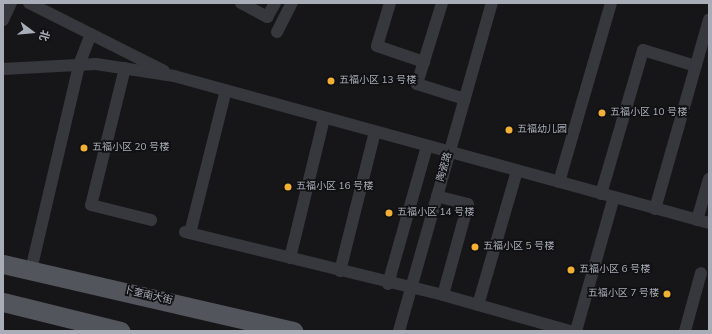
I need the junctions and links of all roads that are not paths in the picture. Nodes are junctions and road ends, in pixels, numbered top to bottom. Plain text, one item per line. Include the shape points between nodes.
1 (11, 3) edge
2 (29, 3) edge
3 (241, 3) edge
4 (275, 3) edge
5 (292, 3) edge
6 (390, 3) edge
7 (442, 3) edge
8 (492, 3) edge
9 (611, 3) edge
10 (3, 20) edge
11 (709, 20) edge
12 (277, 32) dead end
13 (90, 34) junction
14 (424, 62) junction
15 (79, 65) junction
16 (696, 66) junction
17 (125, 68) junction
18 (3, 69) edge
19 (174, 76) junction
20 (226, 90) junction
21 (465, 99) junction
22 (324, 118) junction
23 (375, 132) junction
24 (427, 146) junction
25 (450, 152) junction
26 (517, 171) junction
27 (709, 179) edge
28 (559, 182) junction
29 (600, 194) junction
30 (437, 196) junction
31 (614, 197) junction
32 (655, 208) junction
33 (151, 220) dead end
34 (697, 220) junction
35 (709, 223) edge
36 (290, 258) junction
37 (3, 264) edge
38 (31, 270) junction
39 (340, 271) junction
40 (701, 272) dead end
41 (388, 284) junction
42 (411, 286) junction
43 (443, 295) junction
44 (3, 302) edge
45 (478, 305) junction
46 (75, 326) edge
47 (120, 331) edge
48 (293, 331) edge
49 (399, 331) edge
50 (570, 331) edge
51 (576, 331) edge
52 (685, 331) edge

1 - 10 street
2 - 13 street
3 - 4 street via 267,17
5 - 12 street
6 - 14 street via 377,46
7 - 14 street
8 - 21 street, 陶瓷路
9 - 28 street
11 - 16 street
13 - 15 street
13 - 19 street
14 - 21 street via 417,84
15 - 17 street
15 - 18 street
15 - 38 street
16 - 29 street via 643,50
16 - 32 street
17 - 19 street
17 - 33 street via 90,205
19 - 20 street
20 - 22 street
20 - 36 street via 188,232
21 - 25 street, 陶瓷路
22 - 23 street
22 - 36 street
23 - 24 street
23 - 39 street
24 - 25 street
24 - 41 street
25 - 26 street
25 - 30 street, 陶瓷路
26 - 28 street
26 - 45 street
27 - 34 street
28 - 29 street
29 - 31 street
30 - 42 street, 陶瓷路
30 - 43 street via 468,204
31 - 32 street
31 - 51 street
32 - 34 street
34 - 35 street
36 - 39 street
37 - 38 main road, 卜奎南大街
38 - 48 main road, 卜奎南大街
39 - 41 street
40 - 52 street
41 - 42 street
42 - 43 street
42 - 49 street, 陶瓷路
43 - 45 street
44 - 46 main road
45 - 50 street
46 - 47 main road

